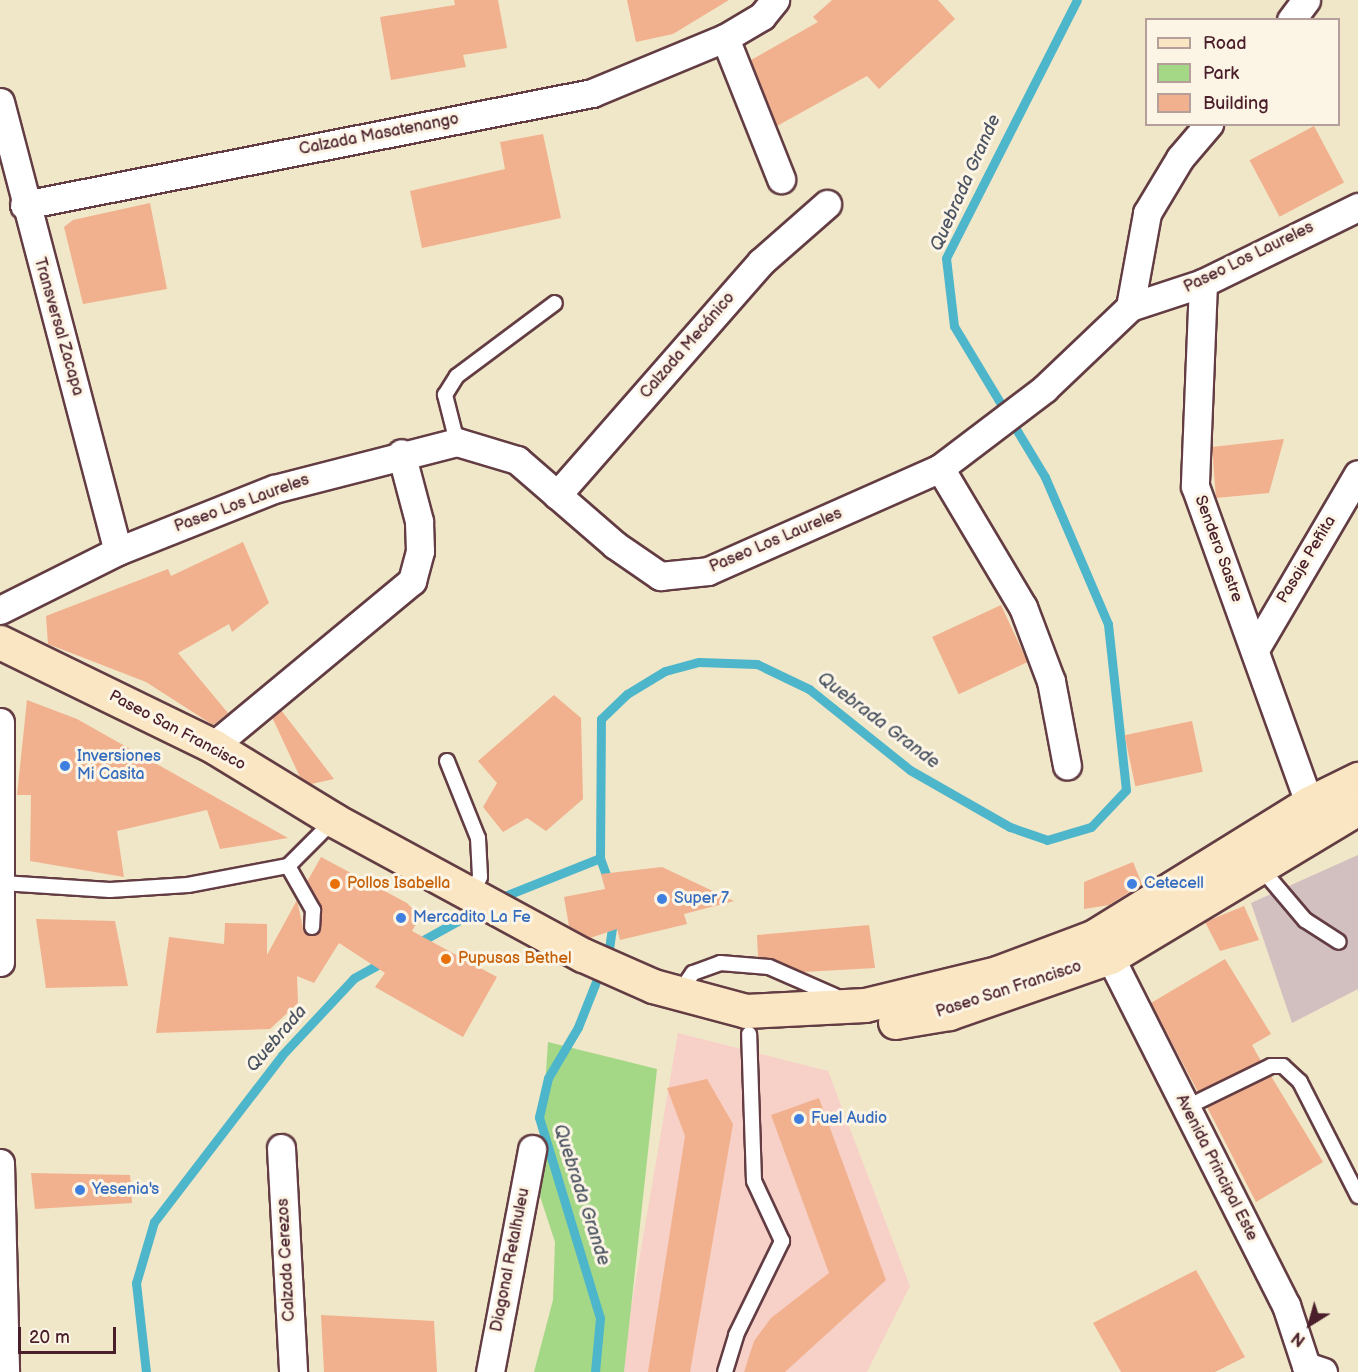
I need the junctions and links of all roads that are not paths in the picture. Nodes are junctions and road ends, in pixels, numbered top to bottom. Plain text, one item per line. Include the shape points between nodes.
1 (775, 0) edge
2 (1306, 0) edge
3 (1293, 18) edge
4 (725, 38) junction
5 (0, 102) edge
6 (1207, 126) edge
7 (3, 132) edge
8 (781, 180) dead end
9 (827, 204) dead end
10 (24, 205) junction
11 (1358, 207) edge
12 (1203, 283) junction
13 (555, 303) dead end
14 (1130, 307) junction
15 (457, 442) junction
16 (400, 453) junction
17 (940, 468) junction
18 (1358, 474) edge
19 (557, 495) junction
20 (118, 551) junction
21 (0, 610) edge
22 (0, 642) edge
23 (1257, 646) junction
24 (0, 722) edge
25 (213, 746) junction
26 (447, 761) dead end
27 (1067, 766) dead end
28 (1358, 779) edge
29 (1309, 803) junction
30 (1358, 808) edge
31 (334, 820) junction
32 (1252, 856) junction
33 (288, 866) junction
34 (2, 882) junction
35 (470, 900) junction
36 (312, 927) dead end
37 (1339, 942) dead end
38 (1110, 957) junction
39 (0, 962) edge
40 (658, 995) junction
41 (865, 1005) junction
42 (749, 1034) junction
43 (1185, 1108) junction
44 (281, 1148) dead end
45 (531, 1149) dead end
46 (0, 1162) edge
47 (1358, 1196) edge
48 (1308, 1370) edge
49 (6, 1372) edge
50 (293, 1372) edge
51 (490, 1372) edge
52 (725, 1372) edge

1 - 4 street via 762,16
2 - 3 street
4 - 8 street
4 - 10 street, Calzada Masatenango via 592,93
5 - 7 street, Transversal Zacapa
6 - 14 street via 1180,158 1147,213
7 - 10 street, Transversal Zacapa
9 - 19 street, Calzada Mecánico via 761,262
10 - 20 street, Transversal Zacapa
11 - 12 street, Paseo Los Laureles
12 - 14 street, Paseo Los Laureles
12 - 23 street, Sendero Sastre via 1195,486
13 - 15 lane via 457,376 445,395
14 - 17 street, Paseo Los Laureles via 1044,389
15 - 16 street, Paseo Los Laureles
15 - 19 street, Paseo Los Laureles via 517,460
16 - 20 street, Paseo Los Laureles via 274,489
16 - 25 street via 419,521 420,550 412,581
17 - 19 street, Paseo Los Laureles via 708,572 660,576
17 - 27 street via 1023,607 1052,681
18 - 23 street, Pasaje Peñita
20 - 21 street, Paseo Los Laureles
22 - 25 street, Paseo San Francisco
23 - 29 street, Sendero Sastre
24 - 34 street
25 - 31 street, Paseo San Francisco
26 - 35 lane via 478,838 480,877
28 - 29 street, Paseo San Francisco
29 - 32 street, Paseo San Francisco
30 - 32 street, Paseo San Francisco
31 - 33 lane
31 - 35 street, Paseo San Francisco
32 - 37 lane via 1305,920
32 - 38 street, Paseo San Francisco
32 - 41 street, Paseo San Francisco via 1093,937 987,976
33 - 34 lane via 188,885 110,890
33 - 36 lane via 313,910
34 - 39 street
35 - 40 street, Paseo San Francisco via 571,974
38 - 42 street, Paseo San Francisco via 949,1013 820,1032
38 - 43 street, Avenida Principal Este
40 - 41 street, Paseo San Francisco via 746,1011
40 - 41 lane via 693,973 720,963 769,967
40 - 42 street, Paseo San Francisco
42 - 52 lane via 754,1181 782,1241 736,1335
43 - 47 lane via 1271,1066 1283,1066 1300,1082
43 - 48 street, Avenida Principal Este via 1286,1305
44 - 50 street, Calzada Cerezos
45 - 51 street, Diagonal Retalhuleu
46 - 49 street

